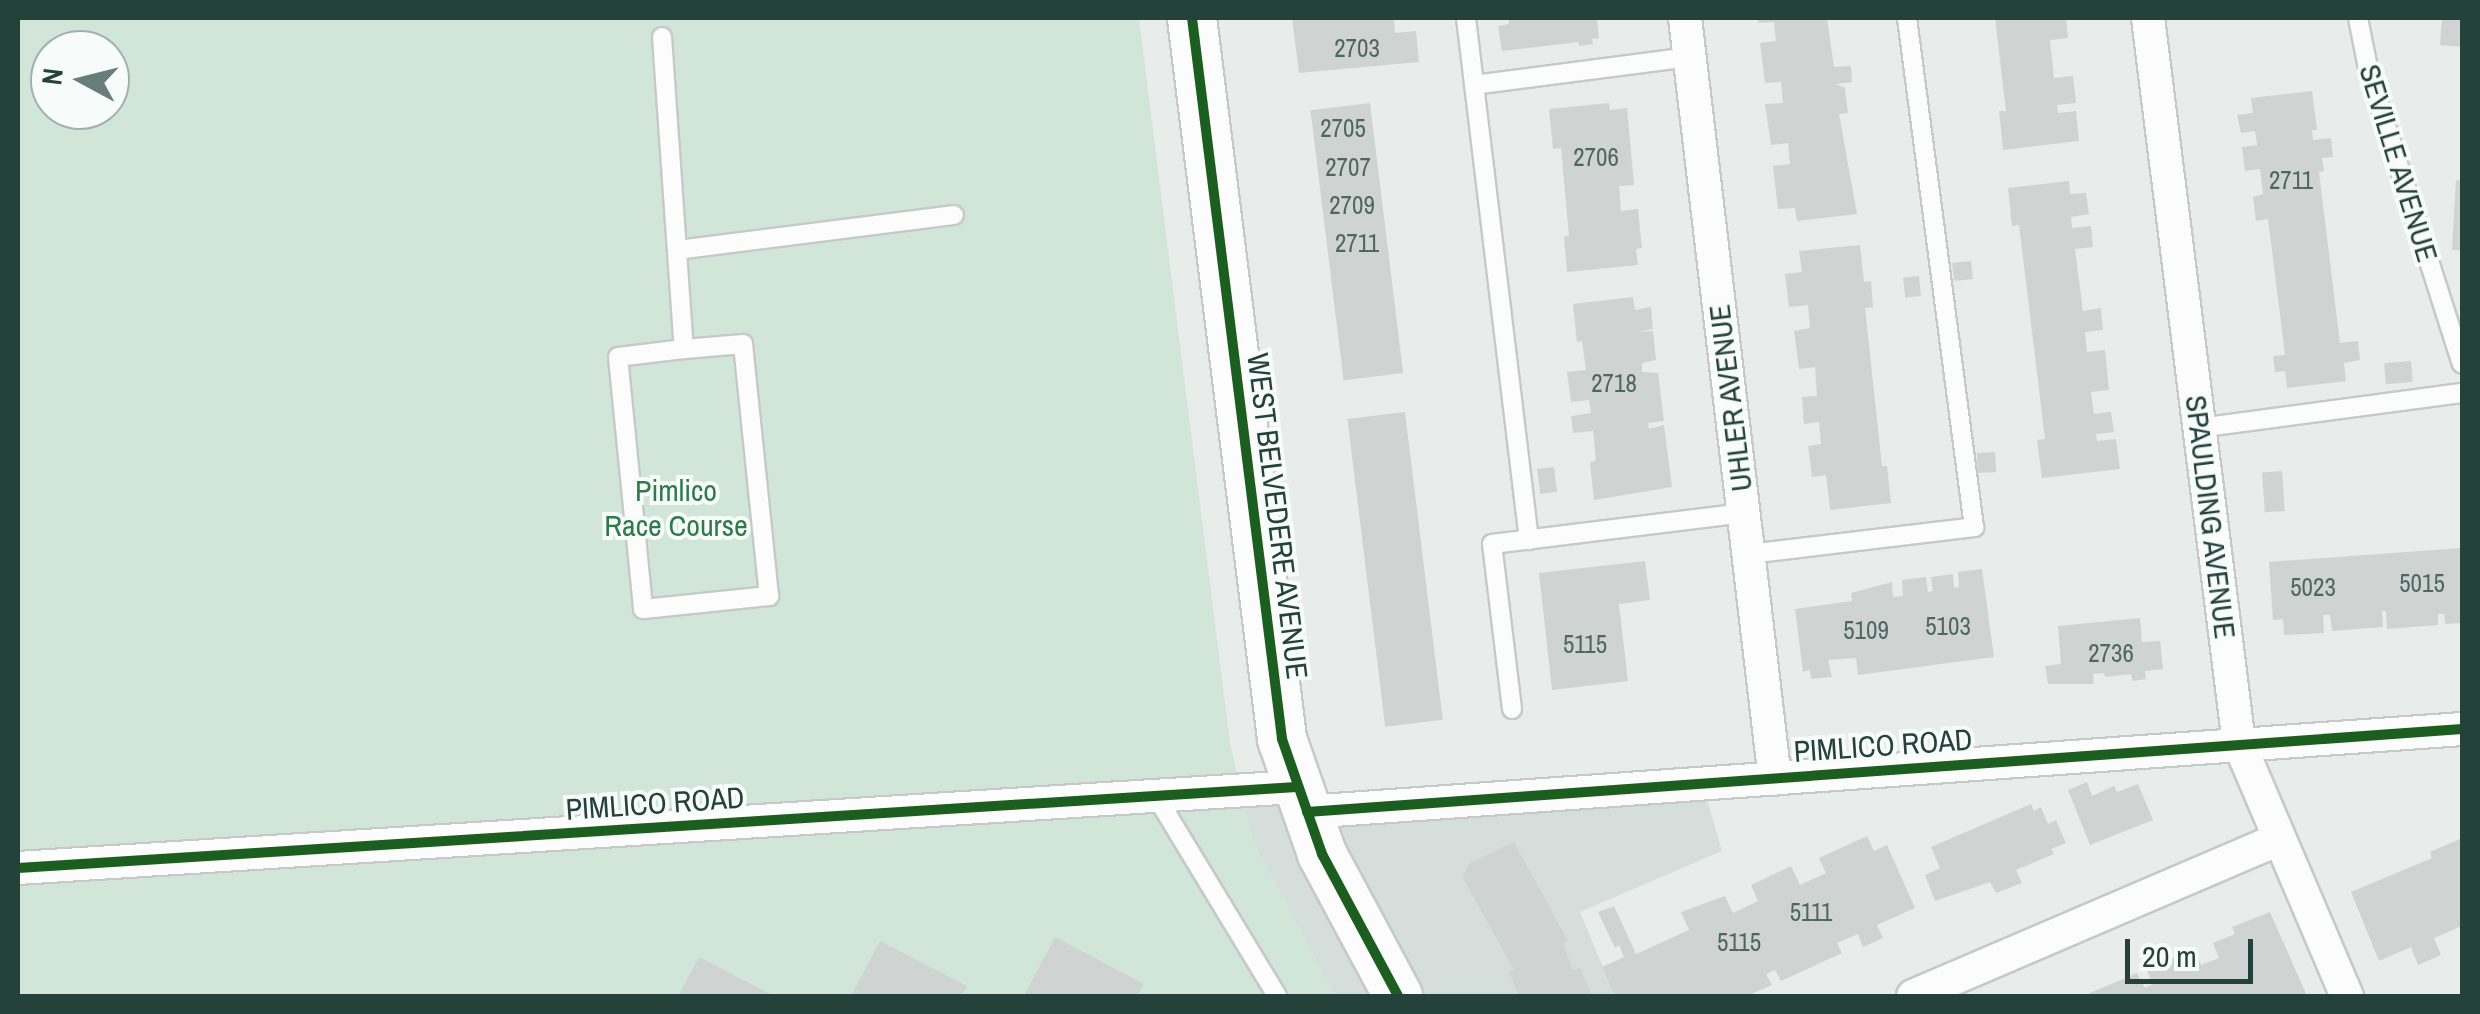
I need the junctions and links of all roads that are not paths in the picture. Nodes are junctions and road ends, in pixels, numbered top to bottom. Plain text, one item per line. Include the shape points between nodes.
1 (1192, 18) edge
2 (1466, 18) edge
3 (1685, 18) edge
4 (1907, 18) edge
5 (2148, 18) edge
6 (2358, 18) edge
7 (662, 37) dead end
8 (1690, 58) junction
9 (1474, 85) junction
10 (954, 214) dead end
11 (677, 250) junction
12 (684, 349) junction
13 (2462, 364) edge
14 (2462, 393) edge
15 (2199, 428) junction
16 (1744, 513) junction
17 (1529, 540) junction
18 (1749, 554) junction
19 (1512, 708) dead end
20 (2462, 730) edge
21 (2239, 743) junction
22 (1776, 778) junction
23 (1156, 796) junction
24 (1302, 800) junction
25 (2280, 839) junction
26 (18, 868) edge
27 (1276, 996) edge
28 (1398, 996) edge
29 (1913, 996) edge
30 (2347, 996) edge

1 - 24 main road, WEST BELVEDERE AVENUE via 1272,671 1282,739
2 - 9 lane
3 - 8 street, UHLER AVENUE
4 - 18 lane via 1974,526
5 - 15 street, SPAULDING AVENUE
6 - 13 lane, SEVILLE AVENUE via 2369,73
7 - 11 lane
8 - 9 lane
8 - 16 street, UHLER AVENUE
9 - 17 lane
10 - 11 lane
11 - 12 lane
12 - 12 lane via 618,357 644,608 769,596 743,344
14 - 15 lane
15 - 21 street, SPAULDING AVENUE
16 - 17 lane
16 - 18 street, UHLER AVENUE
17 - 19 lane via 1492,544
18 - 22 street, UHLER AVENUE
20 - 21 street, PIMLICO ROAD
21 - 22 street, PIMLICO ROAD
21 - 25 street, SPAULDING AVENUE
22 - 24 street, PIMLICO ROAD
23 - 24 street, PIMLICO ROAD
23 - 26 street, PIMLICO ROAD
23 - 27 lane
24 - 28 main road, WEST BELVEDERE AVENUE via 1322,854
25 - 29 street
25 - 30 street, SPAULDING AVENUE

